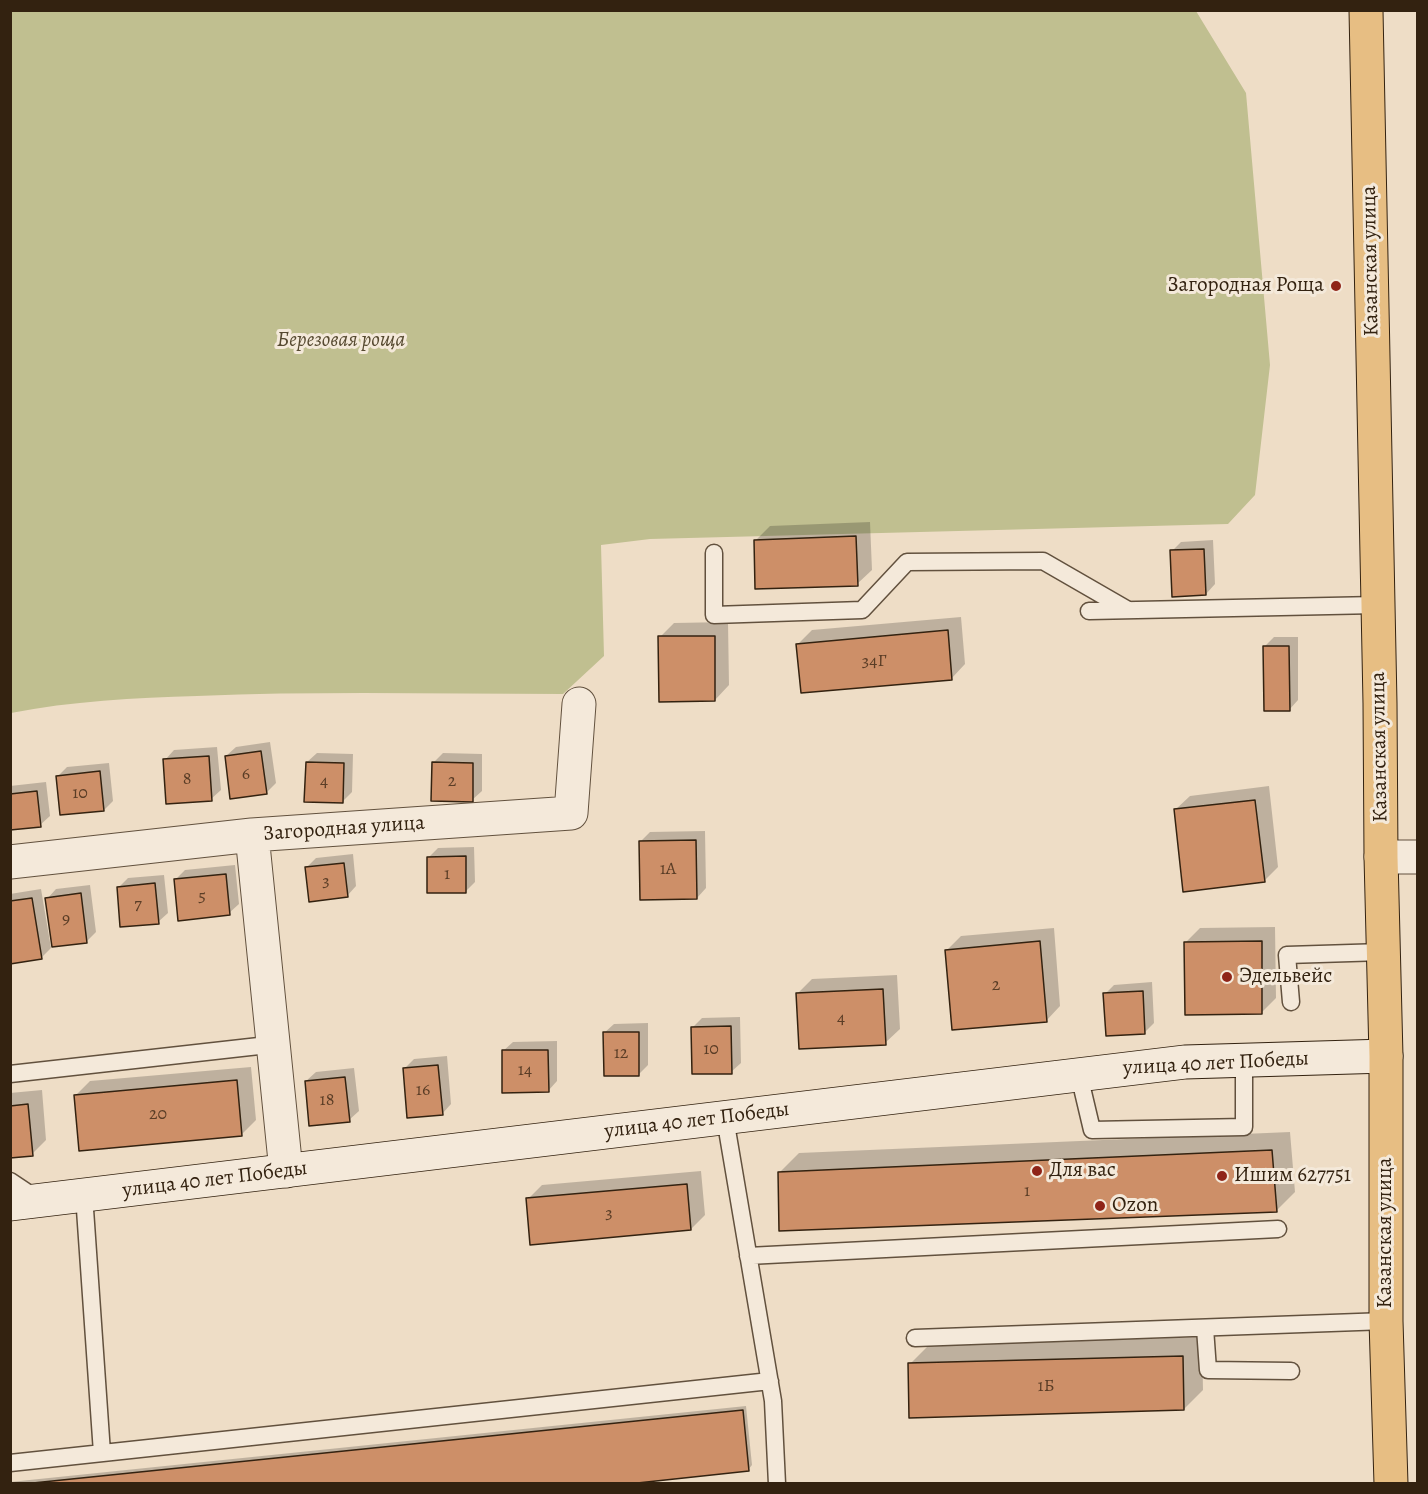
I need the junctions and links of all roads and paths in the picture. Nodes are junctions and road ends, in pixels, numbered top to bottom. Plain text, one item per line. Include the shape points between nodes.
1 (1366, 10) edge
2 (714, 553) dead end
3 (1377, 605) junction
4 (1128, 610) junction
5 (1089, 611) dead end
6 (579, 704) dead end
7 (252, 835) junction
8 (1381, 857) junction
9 (1418, 857) edge
10 (10, 862) edge
11 (1383, 952) junction
12 (1291, 1002) dead end
13 (259, 1046) dead end
14 (1386, 1056) junction
15 (1244, 1060) junction
16 (10, 1074) edge
17 (1079, 1075) junction
18 (724, 1118) junction
19 (286, 1171) junction
20 (10, 1181) edge
21 (84, 1195) junction
22 (25, 1202) edge
23 (1278, 1229) dead end
24 (748, 1256) junction
25 (1386, 1321) junction
26 (1205, 1328) junction
27 (915, 1338) dead end
28 (1291, 1371) dead end
29 (770, 1381) junction
30 (102, 1453) junction
31 (10, 1463) edge
32 (777, 1484) edge
33 (1391, 1484) edge

1 - 3 main road, Казанская улица
2 - 4 lane via 714,615 862,610 906,562 1043,561
3 - 4 lane
3 - 8 main road, Казанская улица
4 - 5 lane
6 - 7 street, Загородная улица via 571,813
7 - 10 street, Загородная улица
7 - 19 street
8 - 9 street
8 - 11 main road, Казанская улица
11 - 12 lane via 1287,955
11 - 14 main road, Казанская улица
13 - 16 lane
14 - 15 street, улица 40 лет Победы
14 - 25 main road, Казанская улица
15 - 17 street, улица 40 лет Победы via 1185,1062
15 - 17 lane via 1244,1127 1092,1130
17 - 18 street, улица 40 лет Победы
18 - 19 street, улица 40 лет Победы
18 - 24 lane
19 - 21 street, улица 40 лет Победы
20 - 22 lane
21 - 22 street, улица 40 лет Победы
21 - 30 lane
23 - 24 lane
24 - 29 lane
25 - 26 lane
25 - 33 main road, Казанская улица
26 - 27 lane
26 - 28 lane via 1208,1370
29 - 30 lane
29 - 32 lane
30 - 31 lane

